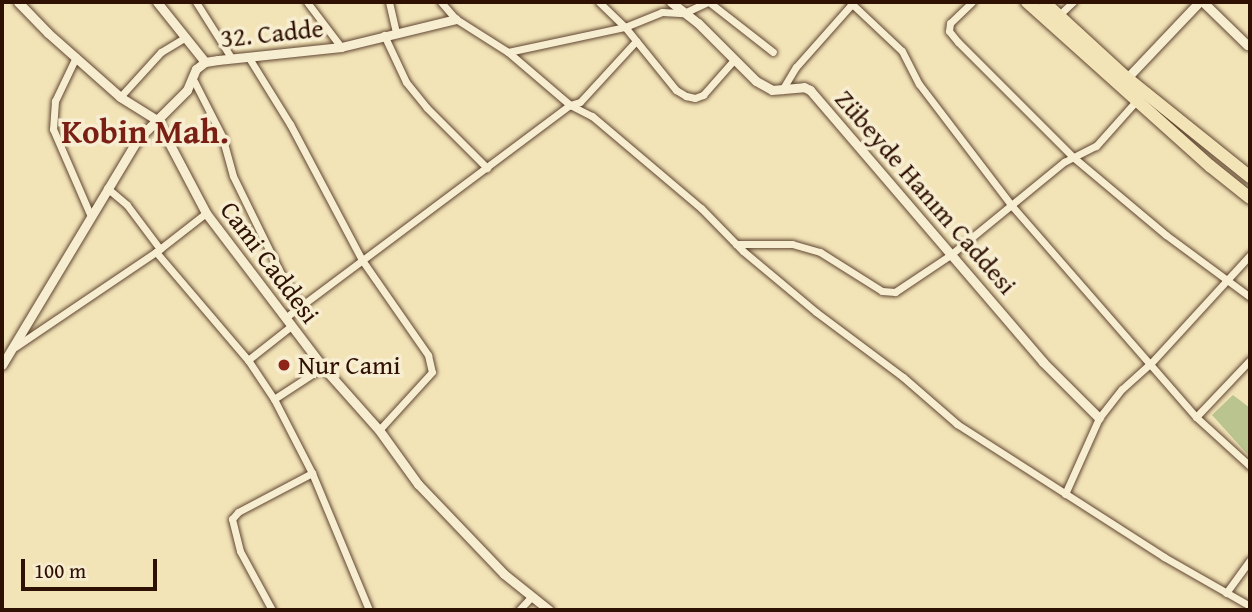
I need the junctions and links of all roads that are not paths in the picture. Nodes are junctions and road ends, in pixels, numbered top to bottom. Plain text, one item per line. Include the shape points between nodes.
1 (18, 2) edge
2 (157, 2) edge
3 (196, 2) edge
4 (307, 2) edge
5 (389, 2) edge
6 (441, 2) edge
7 (599, 2) edge
8 (671, 2) edge
9 (709, 2) edge
10 (972, 2) edge
11 (1027, 2) edge
12 (1044, 2) edge
13 (1073, 2) edge
14 (1201, 2) edge
15 (851, 3) edge
16 (684, 13) junction
17 (1059, 15) junction
18 (456, 19) junction
19 (625, 27) junction
20 (396, 33) junction
21 (384, 35) junction
22 (186, 37) junction
23 (636, 41) junction
24 (1247, 45) dead end
25 (341, 47) junction
26 (508, 52) junction
27 (773, 52) dead end
28 (76, 57) junction
29 (249, 58) junction
30 (232, 59) junction
31 (733, 61) junction
32 (205, 62) junction
33 (1127, 78) junction
34 (194, 81) junction
35 (782, 90) junction
36 (120, 97) junction
37 (1137, 100) junction
38 (570, 105) junction
39 (157, 120) junction
40 (1073, 157) junction
41 (487, 168) junction
42 (1250, 176) edge
43 (107, 188) junction
44 (1250, 198) edge
45 (1012, 206) junction
46 (206, 212) junction
47 (90, 214) junction
48 (736, 244) junction
49 (158, 251) junction
50 (952, 253) junction
51 (1250, 255) edge
52 (362, 260) junction
53 (1229, 280) junction
54 (1250, 297) edge
55 (301, 305) junction
56 (288, 322) junction
57 (12, 349) junction
58 (248, 360) junction
59 (1250, 360) edge
60 (1151, 363) junction
61 (2, 365) edge
62 (323, 367) junction
63 (274, 399) junction
64 (1196, 417) junction
65 (1100, 418) junction
66 (379, 430) junction
67 (1250, 466) edge
68 (312, 473) junction
69 (1066, 494) junction
70 (1250, 560) edge
71 (1226, 593) junction
72 (530, 598) junction
73 (1250, 606) edge
74 (272, 610) edge
75 (369, 610) edge
76 (519, 610) edge
77 (549, 610) edge

1 - 28 street
2 - 22 street
3 - 30 street
4 - 25 street
5 - 20 street
6 - 18 street
7 - 19 street
8 - 16 street, Zübeyde Hanım Caddesi
9 - 16 street
9 - 27 street
10 - 40 street via 950,23 949,31
11 - 37 highway
12 - 17 highway
13 - 17 street
14 - 24 street
14 - 33 street
15 - 35 street
15 - 45 street via 902,51 919,84
16 - 19 street via 662,12
16 - 31 street, Zübeyde Hanım Caddesi
17 - 33 highway
18 - 20 street, 32. Cadde
18 - 26 street
19 - 23 street
19 - 26 street
20 - 21 street, 32. Cadde
21 - 25 street, 32. Cadde
21 - 41 street via 406,82 426,108
22 - 32 street
22 - 36 street via 160,52
23 - 31 street via 676,90 695,98
23 - 38 street via 580,102
25 - 29 street, 32. Cadde
26 - 38 street
28 - 36 street
28 - 47 street via 55,101 54,129
29 - 30 street, 32. Cadde
29 - 52 street via 290,124
30 - 32 street, 32. Cadde
31 - 35 street, Zübeyde Hanım Caddesi via 756,81
32 - 34 street, 32. Cadde via 196,69
33 - 42 highway
34 - 39 street, 32. Cadde
34 - 55 street via 222,136 233,176
35 - 50 street, Zübeyde Hanım Caddesi via 810,90
36 - 39 street
37 - 40 street via 1096,146
37 - 44 highway
38 - 41 street
38 - 48 street via 593,116
39 - 43 street, 32. Cadde via 138,139
39 - 46 street, Cami Caddesi
40 - 45 street
40 - 53 street via 1166,235
41 - 52 street
43 - 47 street, 32. Cadde
43 - 49 street via 127,205
45 - 50 street
45 - 60 street
46 - 49 street
46 - 56 street, Cami Caddesi
47 - 57 street, 32. Cadde
48 - 50 street via 792,244 820,252 882,290 895,292
48 - 69 street via 957,425
49 - 57 street
49 - 58 street
50 - 65 street, Zübeyde Hanım Caddesi via 1043,362
51 - 53 street
52 - 55 street
52 - 66 street via 428,355 432,372
53 - 54 street
53 - 60 street
55 - 56 street
56 - 58 street
56 - 62 street, Cami Caddesi
57 - 61 street, 32. Cadde
58 - 63 street
59 - 64 street
60 - 64 street
60 - 65 street via 1122,389
62 - 63 street
62 - 66 street, Cami Caddesi
63 - 68 street
64 - 67 street
65 - 69 street
66 - 72 street, Cami Caddesi via 418,484
68 - 74 street via 232,519 240,551
68 - 75 street
69 - 71 street
70 - 71 street
71 - 73 street
72 - 76 street
72 - 77 street, Cami Caddesi

